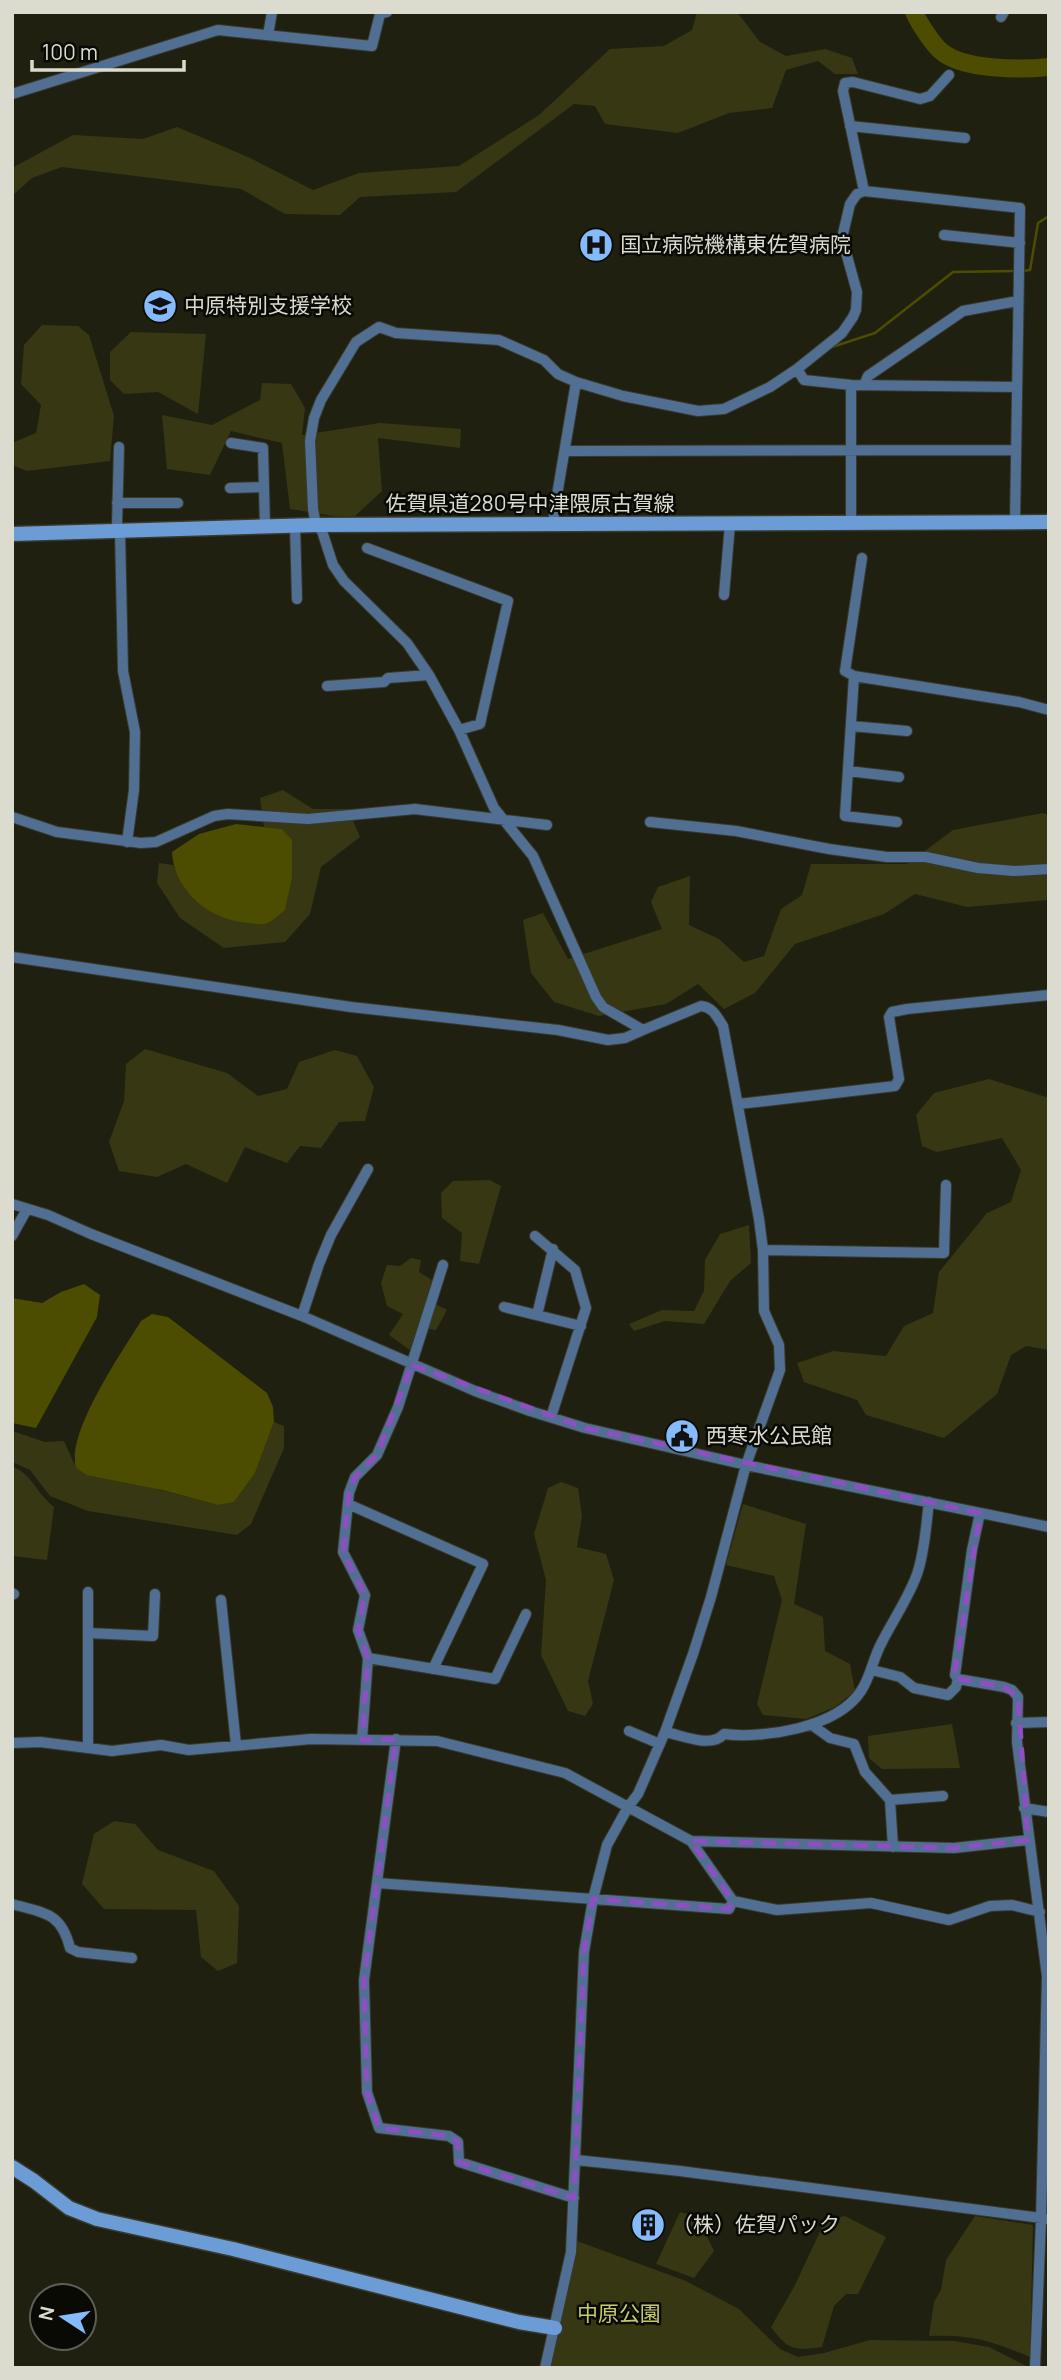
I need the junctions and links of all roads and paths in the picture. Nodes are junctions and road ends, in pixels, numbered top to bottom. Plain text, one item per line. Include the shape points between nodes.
1 (272, 12) edge
2 (387, 12) edge
3 (268, 35) junction
4 (949, 75) dead end
5 (12, 94) edge
6 (850, 126) junction
7 (965, 138) dead end
8 (864, 191) junction
9 (944, 235) dead end
10 (1020, 243) junction
11 (1018, 301) junction
12 (797, 369) junction
13 (576, 382) junction
14 (851, 385) junction
15 (864, 385) junction
16 (1017, 387) junction
17 (231, 443) dead end
18 (119, 447) dead end
19 (852, 450) junction
20 (1016, 450) junction
21 (565, 451) junction
22 (264, 487) junction
23 (230, 488) dead end
24 (117, 503) junction
25 (178, 503) dead end
26 (1015, 522) junction
27 (1049, 522) edge
28 (851, 523) junction
29 (554, 524) junction
30 (730, 524) junction
31 (295, 526) junction
32 (316, 526) junction
33 (265, 527) junction
34 (120, 531) junction
35 (12, 534) edge
36 (367, 548) dead end
37 (862, 558) dead end
38 (724, 595) dead end
39 (297, 599) dead end
40 (429, 675) junction
41 (855, 676) junction
42 (327, 686) dead end
43 (1049, 710) edge
44 (851, 726) junction
45 (458, 730) junction
46 (907, 731) dead end
47 (848, 771) junction
48 (899, 777) dead end
49 (12, 817) edge
50 (505, 819) junction
51 (897, 821) dead end
52 (650, 822) dead end
53 (548, 825) dead end
54 (127, 842) junction
55 (1049, 869) edge
56 (12, 957) edge
57 (1049, 995) edge
58 (643, 1030) junction
59 (738, 1104) junction
60 (368, 1169) dead end
61 (946, 1185) dead end
62 (12, 1204) edge
63 (27, 1209) junction
64 (535, 1236) dead end
65 (12, 1237) edge
66 (553, 1249) junction
67 (763, 1251) junction
68 (443, 1265) dead end
69 (504, 1307) dead end
70 (537, 1315) junction
71 (302, 1316) junction
72 (581, 1326) junction
73 (412, 1365) junction
74 (551, 1418) junction
75 (746, 1465) junction
76 (929, 1502) junction
77 (348, 1504) junction
78 (980, 1513) junction
79 (1049, 1527) edge
80 (88, 1592) dead end
81 (155, 1594) dead end
82 (220, 1600) dead end
83 (526, 1614) dead end
84 (88, 1633) junction
85 (368, 1658) junction
86 (433, 1669) junction
87 (872, 1670) junction
88 (958, 1679) junction
89 (1049, 1722) edge
90 (1016, 1723) junction
91 (812, 1724) junction
92 (629, 1731) dead end
93 (665, 1732) junction
94 (396, 1739) junction
95 (362, 1740) junction
96 (12, 1743) edge
97 (660, 1744) junction
98 (236, 1745) junction
99 (88, 1747) junction
100 (943, 1796) dead end
101 (890, 1800) junction
102 (628, 1807) junction
103 (1024, 1808) junction
104 (1049, 1812) edge
105 (1028, 1840) junction
106 (691, 1841) junction
107 (892, 1847) junction
108 (377, 1883) junction
109 (593, 1899) junction
110 (733, 1901) junction
111 (12, 1904) edge
112 (1040, 1912) junction
113 (132, 1958) dead end
114 (576, 2160) junction
115 (12, 2167) edge
116 (574, 2198) junction
117 (1045, 2220) edge
118 (555, 2328) junction
119 (545, 2368) edge
120 (1035, 2368) edge

1 - 3 street
2 - 3 street via 380,14 372,46
3 - 5 street via 218,30
4 - 6 street via 930,96 920,99 845,83
6 - 7 street
6 - 8 street
8 - 10 street via 1020,208
8 - 12 street via 850,204 842,238 857,292 856,310 842,333
9 - 10 street
10 - 11 street
11 - 15 street via 963,311 868,376
11 - 16 street
12 - 13 street via 724,409 698,411
12 - 14 street via 804,380
13 - 21 street
13 - 32 street via 558,374 544,360 499,340 396,333 379,327 356,342 314,418 310,441
14 - 15 street
14 - 19 street
15 - 16 street
16 - 20 street
17 - 22 street via 263,448
18 - 24 street
19 - 20 street
19 - 21 street
19 - 28 street
20 - 26 street
21 - 29 street
22 - 23 street
22 - 33 street
24 - 25 street
24 - 34 street
26 - 27 main road, 佐賀県道280号中津隈原古賀線
26 - 28 main road, 佐賀県道280号中津隈原古賀線
28 - 30 main road, 佐賀県道280号中津隈原古賀線
29 - 30 main road, 佐賀県道280号中津隈原古賀線
29 - 32 main road, 佐賀県道280号中津隈原古賀線
30 - 38 street
31 - 32 main road, 佐賀県道280号中津隈原古賀線
31 - 33 main road, 佐賀県道280号中津隈原古賀線
31 - 39 street
32 - 40 street via 323,531 333,565 344,581 407,643
33 - 34 main road, 佐賀県道280号中津隈原古賀線
34 - 35 main road, 佐賀県道280号中津隈原古賀線
34 - 54 street via 122,671 135,732
36 - 45 street via 508,601 480,724
37 - 41 street via 845,671
40 - 42 street
40 - 45 street
41 - 43 street
41 - 44 street
44 - 46 street
44 - 47 street
45 - 50 street via 494,808
47 - 48 street
47 - 51 street via 845,816
49 - 54 street via 57,832
50 - 53 street
50 - 54 street via 415,809 308,819 228,814 156,842
50 - 58 street via 533,856 596,997 603,1007
52 - 55 street via 736,831 887,857 926,857 978,868
56 - 58 street via 608,1040
57 - 59 street via 892,1012 889,1017 899,1079 895,1086
58 - 59 street via 707,1006 723,1026
59 - 67 street
60 - 71 street via 331,1235
61 - 67 street via 944,1252
62 - 63 street
63 - 65 street
63 - 71 street
64 - 66 street
66 - 70 street
66 - 72 street via 576,1270 586,1308
67 - 75 street via 764,1311 779,1345 780,1370
68 - 73 street
69 - 70 street
70 - 72 street
71 - 73 street
72 - 74 street
73 - 74 street
73 - 77 street via 377,1455 355,1477
74 - 75 street
75 - 76 street
75 - 93 street via 707,1608
76 - 78 street
76 - 87 street via 918,1572 876,1652
77 - 85 street via 343,1552 365,1595 358,1630
77 - 86 street via 484,1564
78 - 79 street
78 - 88 street via 960,1626
80 - 84 street
81 - 84 street via 153,1636
82 - 98 street
83 - 86 street via 495,1679
84 - 99 street
85 - 86 street
85 - 95 street
87 - 88 street via 901,1677 914,1688 948,1695
87 - 91 street via 859,1694 838,1712
88 - 90 street via 1012,1690 1018,1697
89 - 90 street
90 - 103 street
91 - 93 street via 769,1735 724,1734 712,1742
91 - 101 street via 830,1738 854,1744 864,1772
92 - 97 street
93 - 97 street
94 - 95 street
94 - 102 street via 437,1741 542,1765
94 - 108 street
95 - 98 street
96 - 99 street
97 - 102 street
98 - 99 street via 189,1750 161,1745 112,1751
100 - 101 street
101 - 107 street
102 - 106 street
102 - 109 street via 607,1845
103 - 104 street
103 - 105 street
105 - 107 street via 954,1848
105 - 112 street
106 - 107 street
106 - 110 street
108 - 109 street
108 - 116 street via 364,1980 367,2092 379,2128 449,2136 458,2142 459,2162
109 - 110 street via 729,1909
109 - 114 street via 584,1952
110 - 112 street via 777,1910 871,1903 949,1920 990,1906 1012,1905
111 - 113 street via 54,1916 67,1933 70,1948 78,1952
112 - 117 street via 1047,1976
114 - 116 street
114 - 117 street
115 - 118 main road via 69,2208 97,2218
116 - 118 street via 571,2252
117 - 120 street
118 - 119 street

